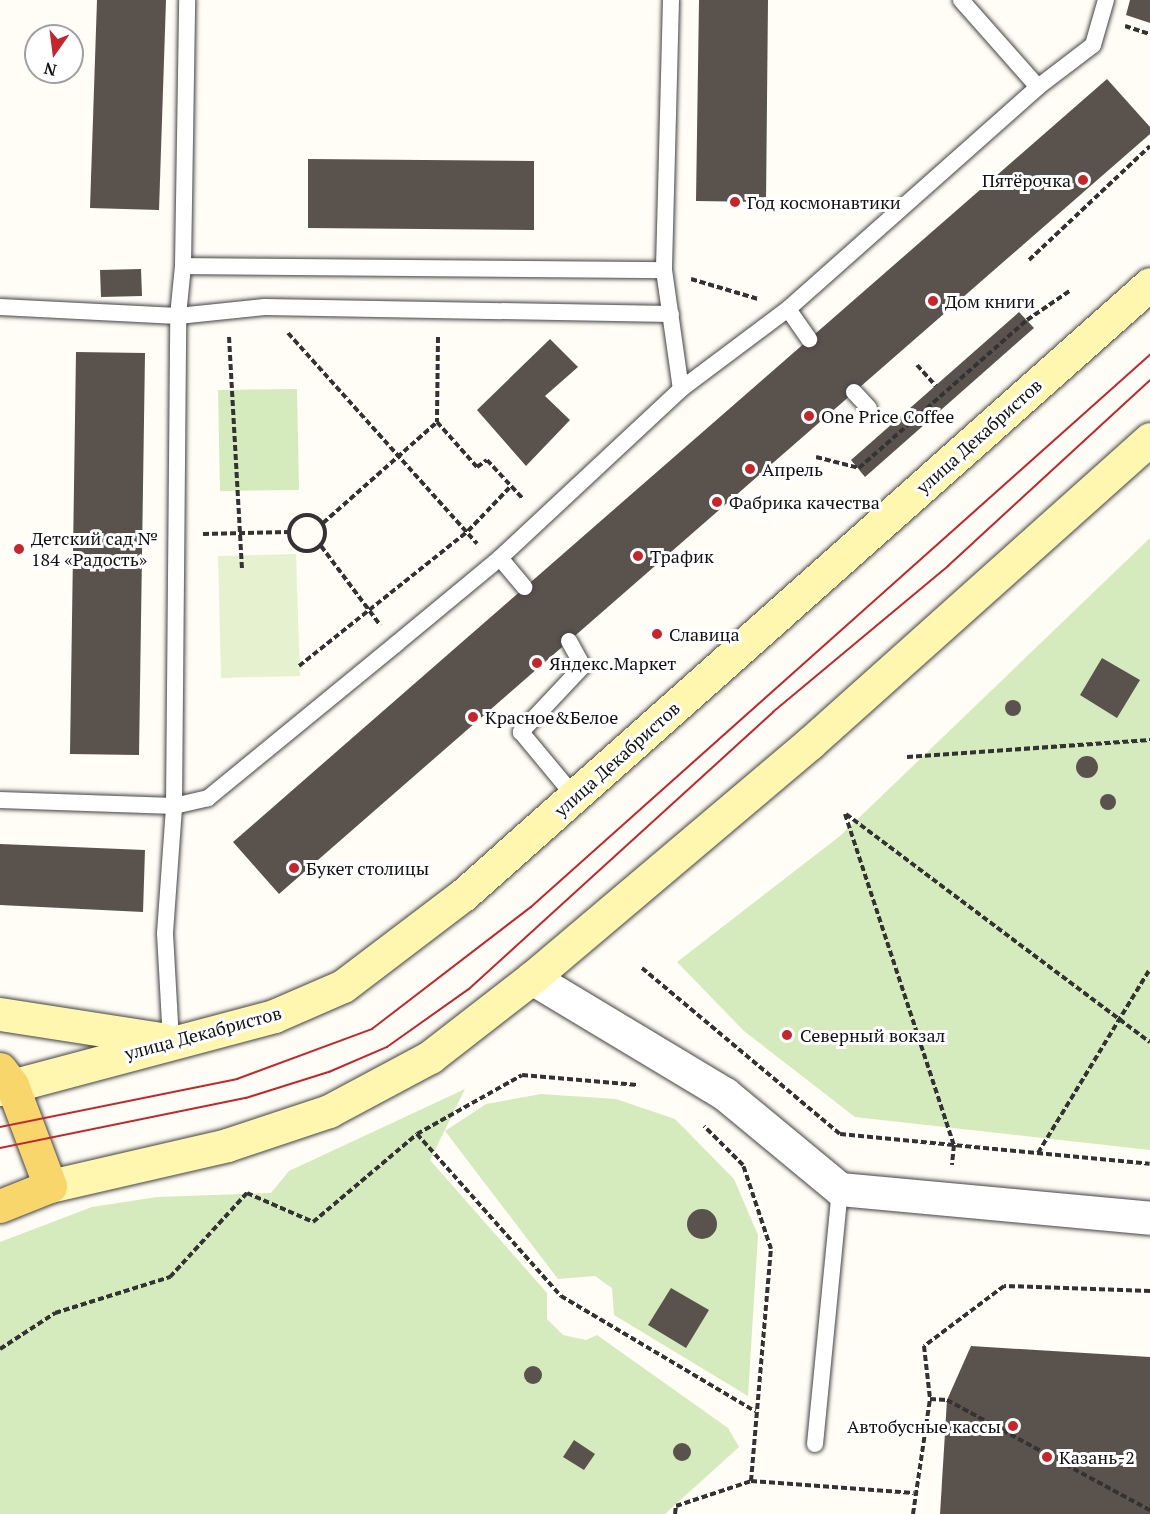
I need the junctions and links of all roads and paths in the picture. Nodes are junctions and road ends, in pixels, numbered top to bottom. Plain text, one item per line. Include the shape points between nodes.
1 (187, 0) edge
2 (671, 0) edge
3 (962, 0) edge
4 (1106, 0) edge
5 (1038, 87) junction
6 (1150, 146) edge
7 (1029, 260) dead end
8 (183, 266) junction
9 (664, 270) junction
10 (1150, 284) edge
11 (1071, 290) dead end
12 (0, 307) edge
13 (265, 307) junction
14 (788, 309) junction
15 (228, 312) junction
16 (438, 312) junction
17 (671, 314) junction
18 (178, 316) junction
19 (809, 339) dead end
20 (917, 364) dead end
21 (936, 386) dead end
22 (681, 388) junction
23 (854, 392) dead end
24 (869, 408) dead end
25 (437, 422) junction
26 (1150, 439) edge
27 (399, 456) junction
28 (816, 457) dead end
29 (510, 487) junction
30 (541, 518) junction
31 (323, 523) junction
32 (468, 531) junction
33 (289, 532) junction
34 (178, 533) junction
35 (242, 534) junction
36 (321, 546) junction
37 (496, 561) junction
38 (242, 570) dead end
39 (524, 588) dead end
40 (370, 613) junction
41 (569, 641) dead end
42 (396, 644) junction
43 (300, 666) dead end
44 (1150, 740) edge
45 (907, 757) dead end
46 (575, 796) junction
47 (0, 800) edge
48 (174, 806) junction
49 (642, 968) dead end
50 (1150, 969) edge
51 (532, 978) junction
52 (0, 1014) edge
53 (1119, 1019) junction
54 (171, 1041) junction
55 (1150, 1042) edge
56 (4, 1081) edge
57 (641, 1087) dead end
58 (695, 1116) dead end
59 (417, 1134) junction
60 (954, 1145) junction
61 (1037, 1153) junction
62 (1150, 1164) edge
63 (50, 1185) junction
64 (840, 1189) junction
65 (950, 1200) junction
66 (0, 1206) edge
67 (1150, 1218) edge
68 (1150, 1291) edge
69 (0, 1349) edge
70 (930, 1399) junction
71 (755, 1411) junction
72 (815, 1444) dead end
73 (751, 1481) junction
74 (914, 1493) junction
75 (1150, 1510) edge
76 (675, 1514) edge
77 (913, 1514) edge

1 - 8 lane
2 - 9 lane
3 - 5 lane
4 - 5 lane via 1093,45
5 - 14 lane
6 - 7 path
8 - 9 lane
8 - 18 lane
9 - 14 path
9 - 17 lane
10 - 46 main road, улица Декабристов
11 - 28 path via 1027,320 859,468
12 - 18 lane
13 - 15 lane
13 - 16 lane
13 - 27 path
14 - 19 lane
14 - 22 lane
15 - 18 lane
15 - 35 path
16 - 17 lane
16 - 25 path
17 - 22 lane
18 - 34 lane
20 - 21 path
22 - 30 lane
23 - 24 lane
25 - 27 path
25 - 29 path via 477,467 487,460
26 - 51 main road via 810,743
27 - 31 path
27 - 32 path
29 - 30 path
29 - 32 path
30 - 37 lane
31 - 33 path via 312,514 299,515
31 - 36 path via 326,535
32 - 37 path
32 - 40 path
33 - 35 path
33 - 36 path via 296,548 308,552
34 - 35 path
34 - 48 lane
35 - 38 path
36 - 40 path
37 - 39 lane
37 - 42 lane
40 - 42 path
40 - 43 path
41 - 46 lane via 583,666 521,732
42 - 48 lane via 208,798
44 - 45 path
46 - 54 main road, улица Декабристов via 463,895 343,986 274,1016
47 - 48 lane
48 - 54 lane via 165,933
49 - 60 path via 840,1134
50 - 53 path
51 - 63 main road via 430,1057 329,1111 227,1144
51 - 64 street via 725,1094
52 - 54 main road
53 - 55 path
53 - 60 path via 845,814
53 - 61 path
54 - 56 main road, улица Декабристов
56 - 63 main road
57 - 59 path via 522,1075
58 - 71 path via 743,1165 771,1249
59 - 69 path via 313,1222 247,1193 170,1277 55,1313
59 - 71 path via 561,1296
60 - 61 path
60 - 65 path
61 - 62 path
63 - 66 main road
64 - 65 street
64 - 72 lane
65 - 67 street
68 - 70 path via 1004,1286 924,1346
70 - 74 path
70 - 75 path via 947,1400
71 - 73 path
73 - 74 path
73 - 76 path via 676,1506
74 - 77 path

